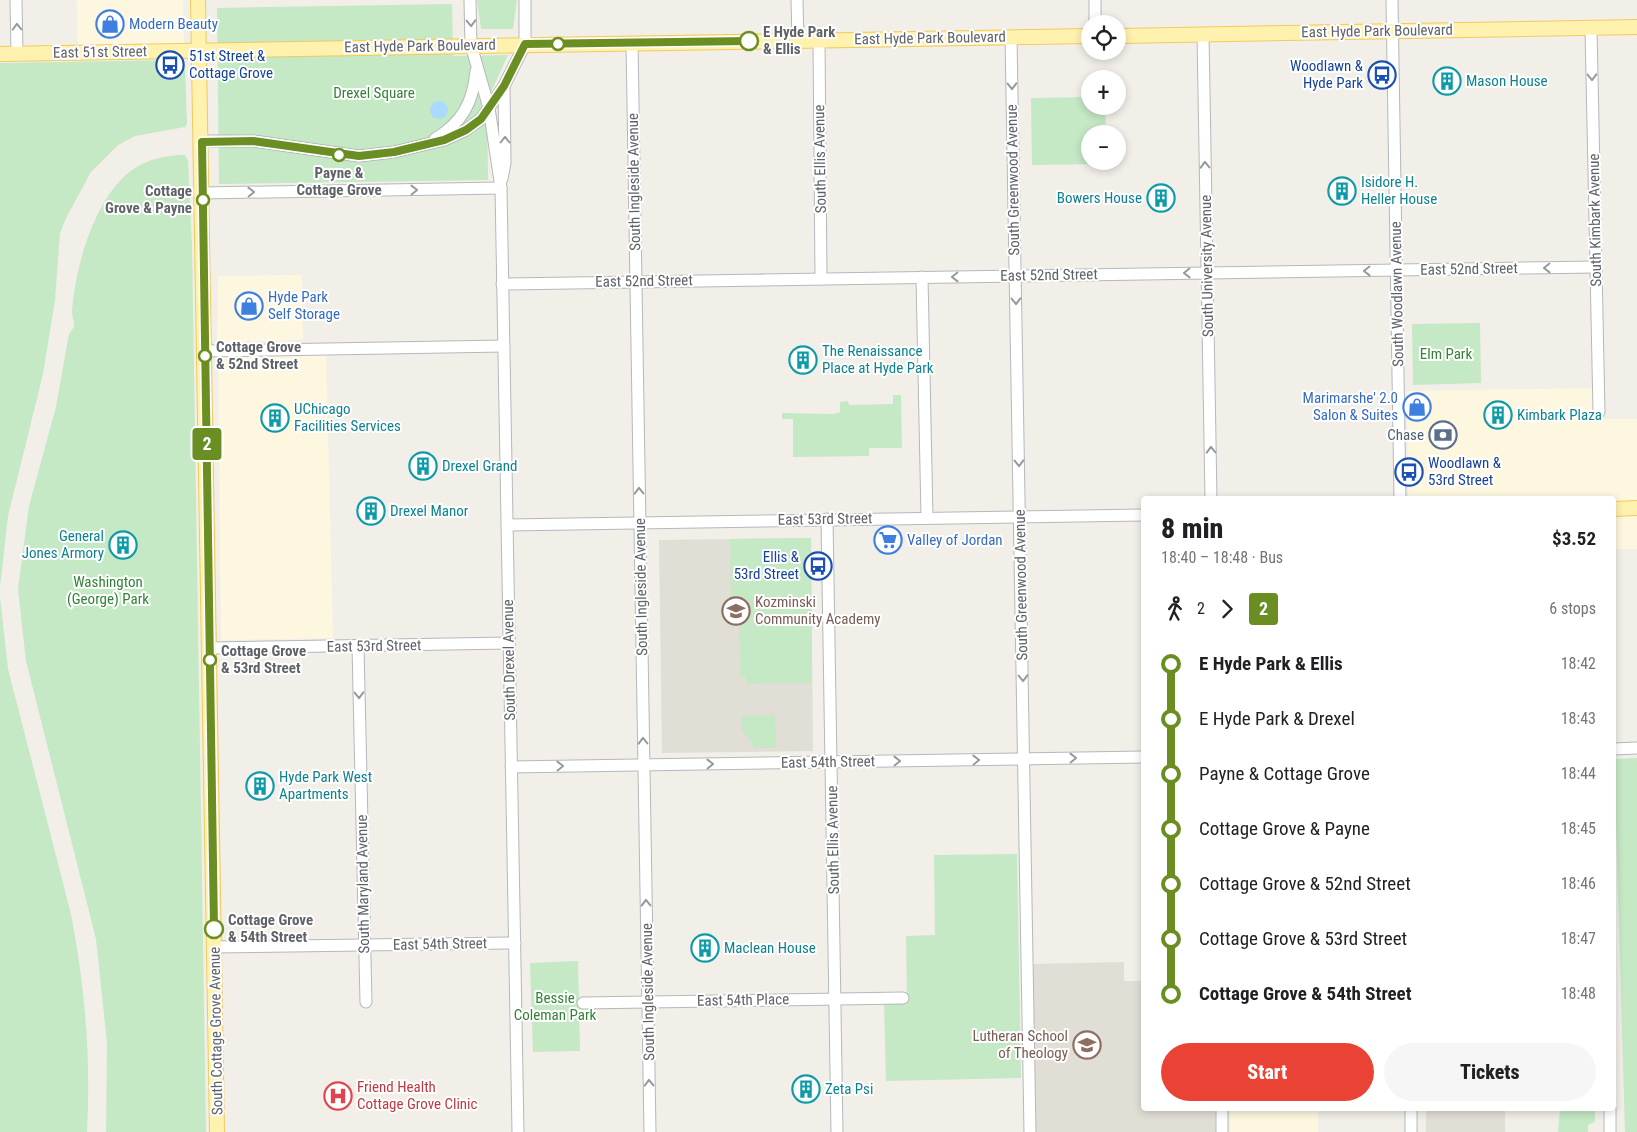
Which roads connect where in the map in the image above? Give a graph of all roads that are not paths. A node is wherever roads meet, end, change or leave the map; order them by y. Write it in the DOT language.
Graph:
graph roads {
  1 [pos="16,0"];
  2 [pos="198,0"];
  3 [pos="470,0"];
  4 [pos="524,0"];
  5 [pos="797,0"];
  6 [pos="1095,0"];
  7 [pos="1392,0"];
  8 [pos="1095,15"];
  9 [pos="1637,27"];
  10 [pos="1591,28"];
  11 [pos="1393,31"];
  12 [pos="1203,34"];
  13 [pos="1081,36"];
  14 [pos="1126,36"];
  15 [pos="1011,37"];
  16 [pos="798,40"];
  17 [pos="819,40"];
  18 [pos="632,43"];
  19 [pos="525,44"];
  20 [pos="471,45"];
  21 [pos="199,50"];
  22 [pos="0,54"];
  23 [pos="18,54"];
  24 [pos="477,68"];
  25 [pos="504,86"];
  26 [pos="489,108"];
  27 [pos="202,142"];
  28 [pos="429,142"];
  29 [pos="501,188"];
  30 [pos="203,193"];
  31 [pos="1596,267"];
  32 [pos="1396,270"];
  33 [pos="1208,273"];
  34 [pos="1015,276"];
  35 [pos="922,277"];
  36 [pos="821,279"];
  37 [pos="636,281"];
  38 [pos="502,284"];
  39 [pos="504,346"];
  40 [pos="205,351"];
  41 [pos="1599,412"];
  42 [pos="1211,496"];
  43 [pos="1400,496"];
  44 [pos="1616,508"];
  45 [pos="1637,508"];
  46 [pos="1141,514"];
  47 [pos="1020,516"];
  48 [pos="927,517"];
  49 [pos="827,518"];
  50 [pos="640,522"];
  51 [pos="507,525"];
  52 [pos="509,643"];
  53 [pos="358,646"];
  54 [pos="210,648"];
  55 [pos="1616,748"];
  56 [pos="1637,748"];
  57 [pos="1141,757"];
  58 [pos="1024,759"];
  59 [pos="831,762"];
  60 [pos="644,765"];
  61 [pos="512,767"];
  62 [pos="515,943"];
  63 [pos="364,946"];
  64 [pos="214,947"];
  65 [pos="903,998"];
  66 [pos="835,999"];
  67 [pos="648,1001"];
  68 [pos="366,1002"];
  69 [pos="583,1003"];
  70 [pos="1222,1111"];
  71 [pos="1411,1111"];
  72 [pos="1610,1111"];
  73 [pos="217,1132"];
  74 [pos="518,1132"];
  75 [pos="650,1132"];
  76 [pos="837,1132"];
  77 [pos="1030,1132"];
  78 [pos="1222,1132"];
  79 [pos="1411,1132"];
  80 [pos="1610,1132"];
  23 -- 1 [label="street, one-way"];
  2 -- 21 [label="main road, South Cottage Grove Avenue"];
  3 -- 20 [label="street, South Drexel Avenue, one-way"];
  4 -- 19 [label="street"];
  5 -- 16 [label="street"];
  6 -- 8 [label="street"];
  7 -- 11 [label="street, South Woodlawn Avenue"];
  9 -- 10 [label="main road, East Hyde Park Boulevard"];
  10 -- 11 [label="main road, East Hyde Park Boulevard"];
  10 -- 31 [label="street, South Kimbark Avenue, one-way"];
  11 -- 12 [label="main road, East Hyde Park Boulevard"];
  11 -- 32 [label="street, South Woodlawn Avenue"];
  12 -- 14 [label="main road, East Hyde Park Boulevard"];
  33 -- 12 [label="street, South University Avenue, one-way"];
  13 -- 15 [label="main road, East Hyde Park Boulevard"];
  15 -- 17 [label="main road, East Hyde Park Boulevard"];
  15 -- 34 [label="street, South Greenwood Avenue, one-way"];
  16 -- 17 [label="main road, East Hyde Park Boulevard"];
  16 -- 18 [label="main road, East Hyde Park Boulevard"];
  17 -- 36 [label="street, South Ellis Avenue"];
  18 -- 19 [label="main road, East Hyde Park Boulevard"];
  18 -- 37 [label="street, South Ingleside Avenue"];
  19 -- 20 [label="main road, East Hyde Park Boulevard"];
  19 -- 25 [label="street, South Drexel Avenue"];
  20 -- 21 [label="main road, East Hyde Park Boulevard"];
  20 -- 24 [label="street, South Drexel Avenue"];
  21 -- 23 [label="main road, East 51st Street"];
  21 -- 27 [label="main road, South Cottage Grove Avenue"];
  22 -- 23 [label="main road, East 51st Street"];
  24 -- 26 [label="street, South Drexel Avenue"];
  24 -- 28 [label="street, South Drexel Avenue"];
  25 -- 26 [label="street"];
  29 -- 25 [label="street, South Drexel Avenue, one-way"];
  26 -- 28 [label="street"];
  26 -- 29 [label="street, South Drexel Avenue"];
  27 -- 28 [label="street"];
  27 -- 30 [label="main road, South Cottage Grove Avenue"];
  30 -- 29 [label="street, one-way"];
  29 -- 38 [label="street, South Drexel Avenue"];
  30 -- 40 [label="main road, South Cottage Grove Avenue"];
  31 -- 32 [label="street, East 52nd Street, one-way"];
  31 -- 41 [label="street, South Kimbark Avenue"];
  32 -- 33 [label="street, East 52nd Street, one-way"];
  32 -- 43 [label="street, South Woodlawn Avenue"];
  33 -- 34 [label="street, East 52nd Street, one-way"];
  42 -- 33 [label="street, South University Avenue, one-way"];
  34 -- 35 [label="street, East 52nd Street, one-way"];
  34 -- 47 [label="street, South Greenwood Avenue, one-way"];
  35 -- 36 [label="street, East 52nd Street"];
  35 -- 48 [label="street"];
  36 -- 37 [label="street, East 52nd Street"];
  37 -- 38 [label="street, East 52nd Street"];
  50 -- 37 [label="street, South Ingleside Avenue, one-way"];
  38 -- 39 [label="street, South Drexel Avenue"];
  39 -- 40 [label="street"];
  39 -- 51 [label="street, South Drexel Avenue"];
  40 -- 54 [label="main road, South Cottage Grove Avenue"];
  44 -- 45 [label="main road"];
  46 -- 47 [label="street, East 53rd Street"];
  47 -- 48 [label="street, East 53rd Street"];
  47 -- 58 [label="street, South Greenwood Avenue, one-way"];
  48 -- 49 [label="street, East 53rd Street"];
  49 -- 50 [label="street, East 53rd Street"];
  49 -- 59 [label="street, South Ellis Avenue"];
  50 -- 51 [label="street, East 53rd Street"];
  60 -- 50 [label="street, South Ingleside Avenue, one-way"];
  51 -- 52 [label="street, South Drexel Avenue"];
  52 -- 53 [label="street, East 53rd Street"];
  52 -- 61 [label="street, South Drexel Avenue"];
  53 -- 54 [label="street, East 53rd Street"];
  53 -- 63 [label="street, South Maryland Avenue, one-way"];
  54 -- 64 [label="main road, South Cottage Grove Avenue"];
  55 -- 56 [label="street"];
  58 -- 57 [label="street, East 54th Street, one-way"];
  59 -- 58 [label="street, East 54th Street, one-way"];
  58 -- 77 [label="street, South Greenwood Avenue"];
  60 -- 59 [label="street, East 54th Street, one-way"];
  59 -- 66 [label="street, South Ellis Avenue"];
  61 -- 60 [label="street, East 54th Street, one-way"];
  67 -- 60 [label="street, South Ingleside Avenue, one-way"];
  61 -- 62 [label="street, South Drexel Avenue"];
  62 -- 63 [label="street, East 54th Street"];
  62 -- 74 [label="street, South Drexel Avenue"];
  63 -- 64 [label="street, East 54th Street"];
  63 -- 68 [label="street, South Maryland Avenue"];
  64 -- 73 [label="main road, South Cottage Grove Avenue"];
  65 -- 66 [label="street, East 54th Place"];
  66 -- 67 [label="street, East 54th Place"];
  66 -- 76 [label="street, South Ellis Avenue"];
  67 -- 69 [label="street, East 54th Place"];
  75 -- 67 [label="street, South Ingleside Avenue, one-way"];
  70 -- 78 [label="street"];
  71 -- 79 [label="street"];
  72 -- 80 [label="street"];
}
